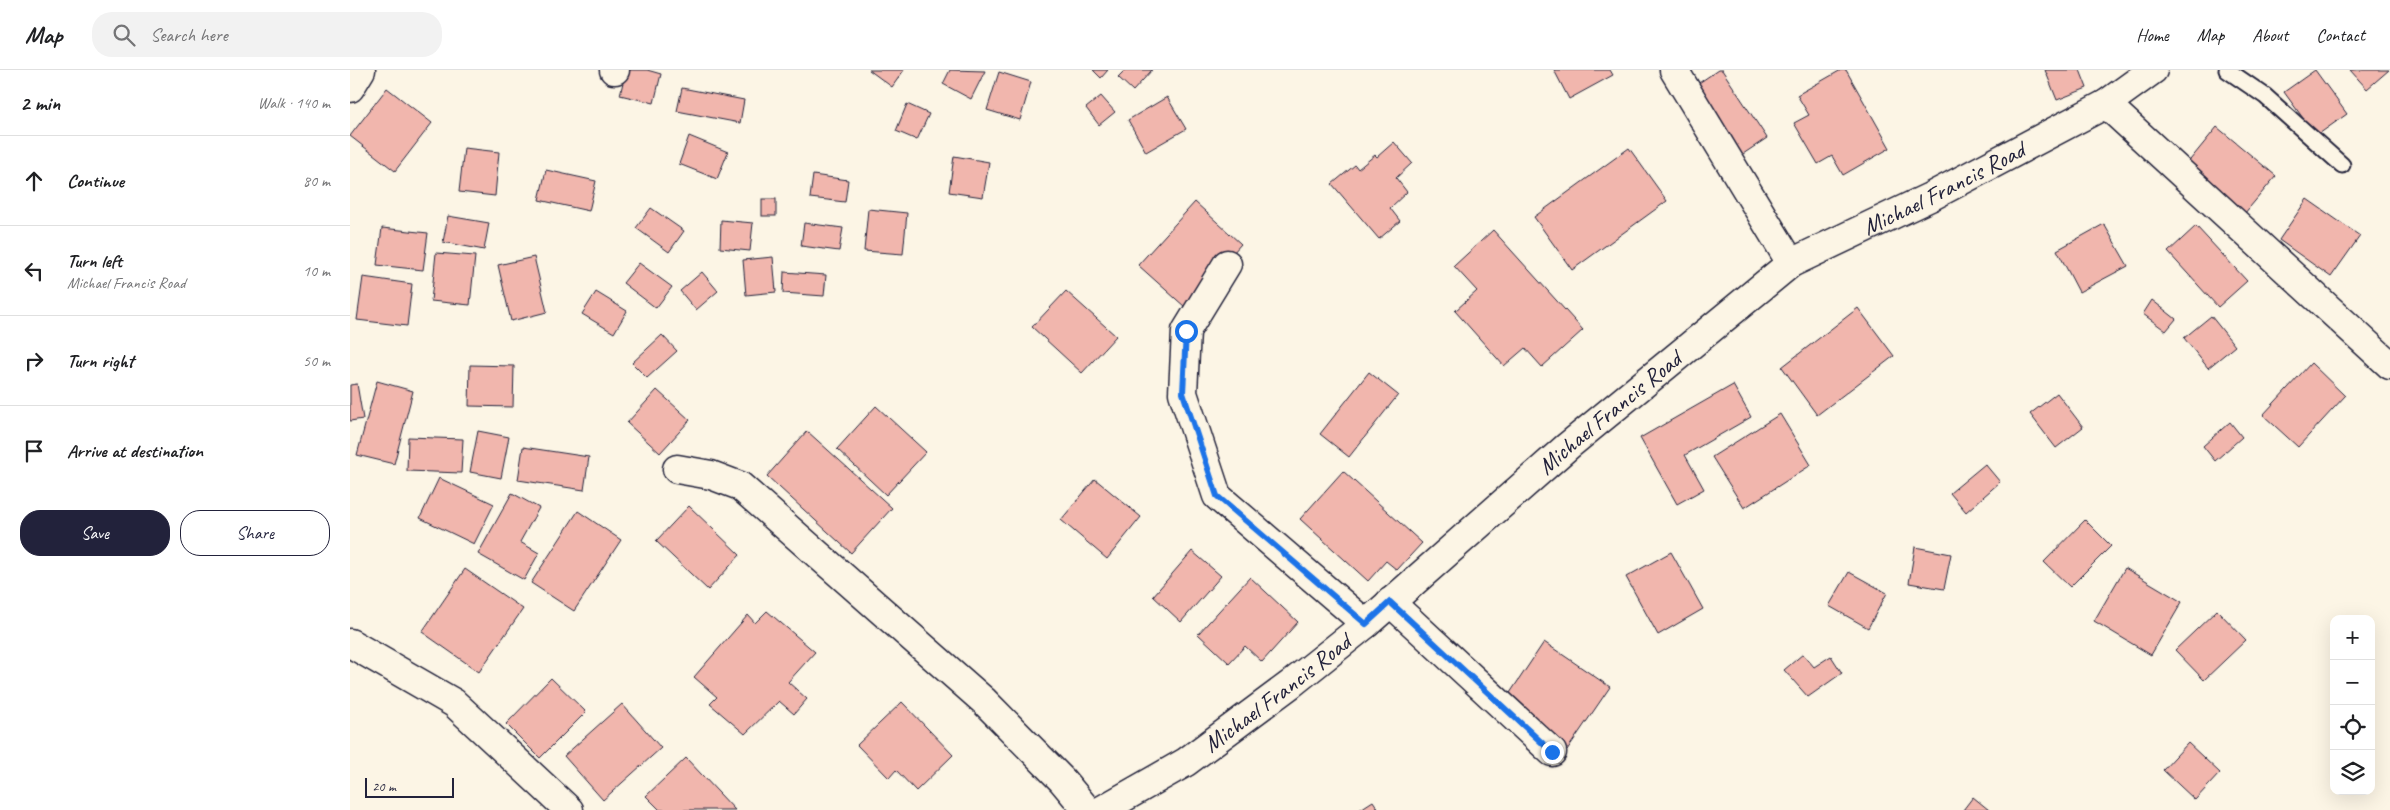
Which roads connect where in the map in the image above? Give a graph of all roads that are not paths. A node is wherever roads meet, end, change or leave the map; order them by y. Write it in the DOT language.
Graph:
graph roads {
  1 [pos="361,70"];
  2 [pos="1674,70"];
  3 [pos="2153,70"];
  4 [pos="2227,70"];
  5 [pos="350,88"];
  6 [pos="2106,104"];
  7 [pos="2342,165"];
  8 [pos="1791,263"];
  9 [pos="1227,264"];
  10 [pos="2390,365"];
  11 [pos="677,469"];
  12 [pos="1390,602"];
  13 [pos="1366,624"];
  14 [pos="350,643"];
  15 [pos="1552,752"];
  16 [pos="569,810"];
  17 [pos="1087,810"];
  18 [pos="1102,810"];
  1 -- 5 [label="street"];
  2 -- 8 [label="street"];
  3 -- 6 [label="street, Michael Francis Road"];
  4 -- 7 [label="lane"];
  6 -- 8 [label="street, Michael Francis Road"];
  6 -- 10 [label="street"];
  8 -- 12 [label="street, Michael Francis Road"];
  9 -- 13 [label="street"];
  11 -- 17 [label="street"];
  12 -- 13 [label="street, Michael Francis Road"];
  12 -- 15 [label="street"];
  13 -- 18 [label="street, Michael Francis Road"];
  14 -- 16 [label="street"];
}
